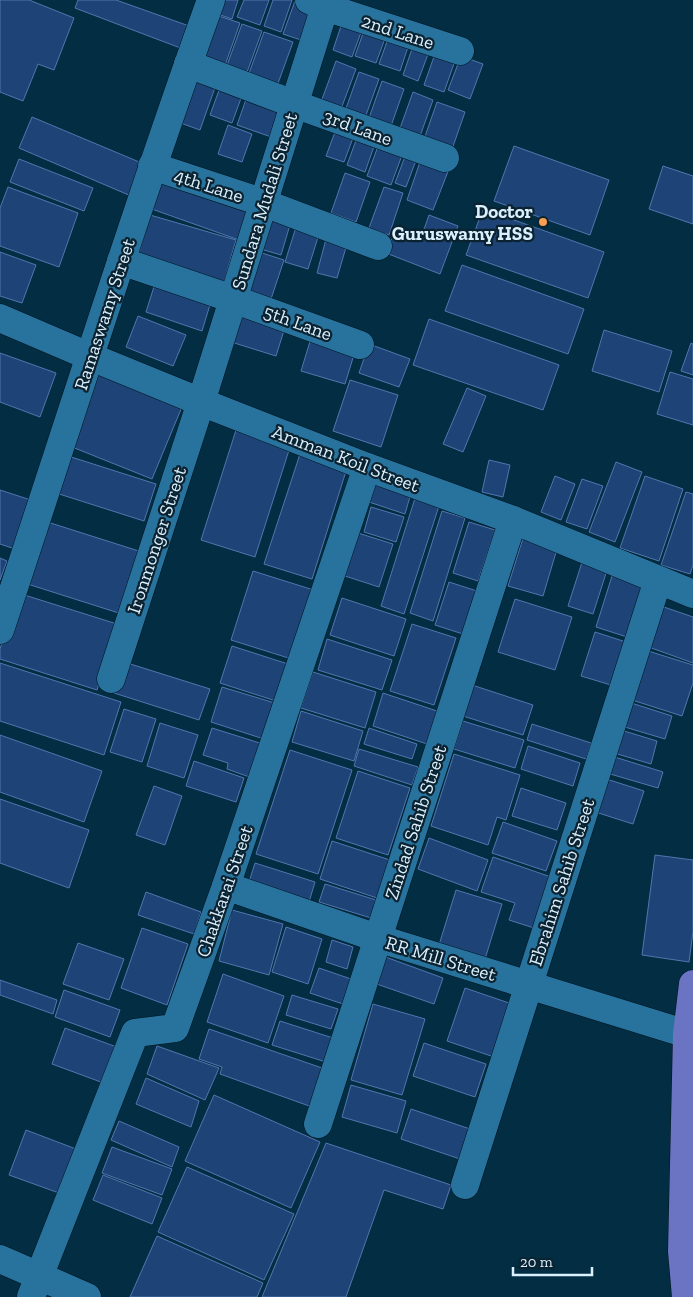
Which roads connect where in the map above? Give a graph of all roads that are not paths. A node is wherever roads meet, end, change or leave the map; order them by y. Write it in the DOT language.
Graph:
graph roads {
  1 [pos="211,0"];
  2 [pos="321,2"];
  3 [pos="460,51"];
  4 [pos="188,64"];
  5 [pos="294,104"];
  6 [pos="445,158"];
  7 [pos="152,166"];
  8 [pos="264,203"];
  9 [pos="378,246"];
  10 [pos="121,261"];
  11 [pos="233,299"];
  12 [pos="0,318"];
  13 [pos="360,345"];
  14 [pos="91,357"];
  15 [pos="201,402"];
  16 [pos="367,468"];
  17 [pos="513,520"];
  18 [pos="658,580"];
  19 [pos="693,594"];
  20 [pos="0,630"];
  21 [pos="111,679"];
  22 [pos="226,886"];
  23 [pos="377,938"];
  24 [pos="693,984"];
  25 [pos="528,985"];
  26 [pos="687,1034"];
  27 [pos="318,1124"];
  28 [pos="465,1185"];
  29 [pos="0,1259"];
  30 [pos="35,1286"];
  31 [pos="87,1297"];
  32 [pos="686,1297"];
  1 -- 4 [label="street, Ramaswamy Street"];
  2 -- 3 [label="street, 2nd Lane"];
  2 -- 5 [label="street, Sundara Mudali Street"];
  4 -- 5 [label="street, 3rd Lane"];
  4 -- 7 [label="street, Ramaswamy Street"];
  5 -- 6 [label="street, 3rd Lane"];
  5 -- 8 [label="street, Sundara Mudali Street"];
  7 -- 8 [label="street, 4th Lane"];
  7 -- 10 [label="street, Ramaswamy Street"];
  8 -- 9 [label="street, 4th Lane"];
  8 -- 11 [label="street, Sundara Mudali Street"];
  10 -- 11 [label="street, 5th Lane"];
  10 -- 14 [label="street, Ramaswamy Street"];
  11 -- 13 [label="street, 5th Lane"];
  11 -- 15 [label="street, Sundara Mudali Street"];
  12 -- 14 [label="street, Amman Koil Street"];
  14 -- 15 [label="street, Amman Koil Street"];
  14 -- 20 [label="street, Ramaswamy Street"];
  15 -- 16 [label="street, Amman Koil Street"];
  15 -- 21 [label="street, Ironmonger Street"];
  16 -- 17 [label="street, Amman Koil Street"];
  16 -- 22 [label="street, Chakkarai Street"];
  17 -- 18 [label="street, Amman Koil Street"];
  17 -- 23 [label="street, Zindad Sahib Street"];
  18 -- 19 [label="street, Amman Koil Street"];
  18 -- 25 [label="street, Ebrahim Sahib Street"];
  22 -- 23 [label="street, RR Mill Street"];
  22 -- 30 [label="street, Chakkarai Street"];
  23 -- 25 [label="street, RR Mill Street"];
  23 -- 27 [label="street, Zindad Sahib Street"];
  24 -- 26 [label="main road"];
  25 -- 26 [label="street, RR Mill Street"];
  25 -- 28 [label="street, Ebrahim Sahib Street"];
  26 -- 32 [label="main road"];
  29 -- 30 [label="street"];
  30 -- 31 [label="street"];
}
